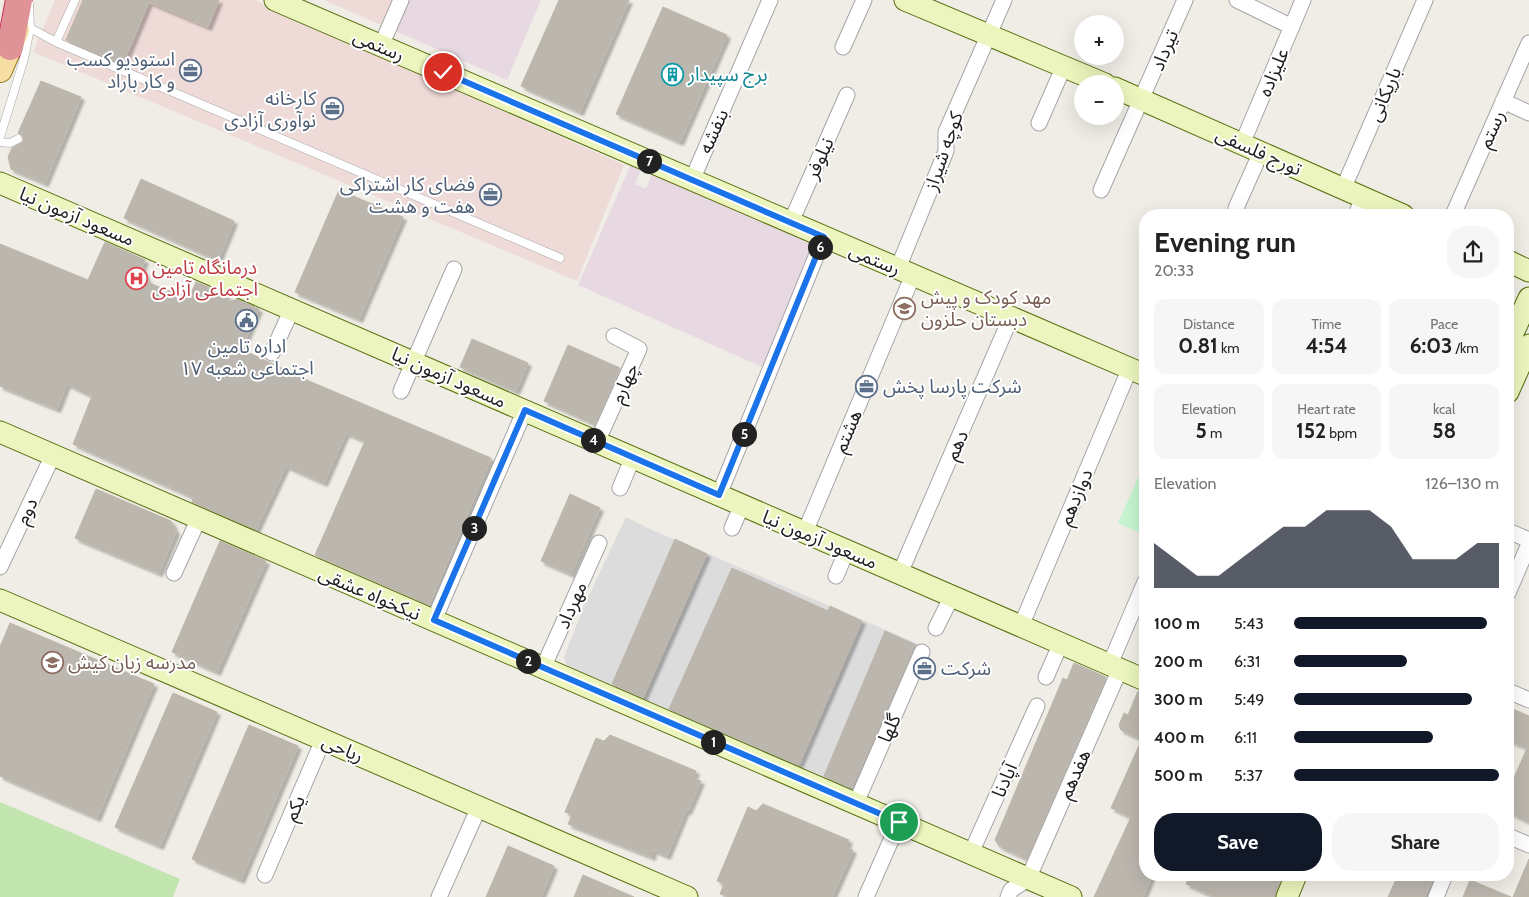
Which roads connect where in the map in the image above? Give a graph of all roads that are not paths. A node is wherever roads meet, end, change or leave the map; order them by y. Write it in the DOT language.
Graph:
graph roads {
  1 [pos="75,0"];
  2 [pos="275,0"];
  3 [pos="401,0"];
  4 [pos="770,0"];
  5 [pos="864,0"];
  6 [pos="906,0"];
  7 [pos="1004,0"];
  8 [pos="1185,0"];
  9 [pos="1237,0"];
  10 [pos="1304,0"];
  11 [pos="1425,0"];
  12 [pos="26,1"];
  13 [pos="30,28"];
  14 [pos="1292,28"];
  15 [pos="990,34"];
  16 [pos="56,42"];
  17 [pos="1529,43"];
  18 [pos="381,46"];
  19 [pos="844,47"];
  20 [pos="5,58"];
  21 [pos="1064,66"];
  22 [pos="1084,75"];
  23 [pos="1124,92"];
  24 [pos="847,95"];
  25 [pos="1142,100"];
  26 [pos="1503,101"];
  27 [pos="1529,113"];
  28 [pos="1039,123"];
  29 [pos="0,137"];
  30 [pos="18,139"];
  31 [pos="0,142"];
  32 [pos="1251,148"];
  33 [pos="692,180"];
  34 [pos="0,183"];
  35 [pos="1343,189"];
  36 [pos="1102,190"];
  37 [pos="1360,206"];
  38 [pos="1236,208"];
  39 [pos="1374,209"];
  40 [pos="1456,209"];
  41 [pos="791,222"];
  42 [pos="824,237"];
  43 [pos="560,258"];
  44 [pos="1514,264"];
  45 [pos="454,269"];
  46 [pos="1529,271"];
  47 [pos="905,272"];
  48 [pos="1529,298"];
  49 [pos="292,309"];
  50 [pos="1012,317"];
  51 [pos="1514,331"];
  52 [pos="614,336"];
  53 [pos="1529,345"];
  54 [pos="272,353"];
  55 [pos="414,362"];
  56 [pos="1137,372"];
  57 [pos="1514,379"];
  58 [pos="401,391"];
  59 [pos="525,410"];
  60 [pos="0,432"];
  61 [pos="597,442"];
  62 [pos="52,455"];
  63 [pos="633,457"];
  64 [pos="620,488"];
  65 [pos="719,495"];
  66 [pos="742,505"];
  67 [pos="199,518"];
  68 [pos="732,528"];
  69 [pos="805,532"];
  70 [pos="1514,534"];
  71 [pos="1529,540"];
  72 [pos="599,543"];
  73 [pos="1529,544"];
  74 [pos="847,550"];
  75 [pos="0,567"];
  76 [pos="174,573"];
  77 [pos="900,573"];
  78 [pos="836,576"];
  79 [pos="1514,579"];
  80 [pos="952,596"];
  81 [pos="1139,599"];
  82 [pos="0,600"];
  83 [pos="434,620"];
  84 [pos="1021,626"];
  85 [pos="936,628"];
  86 [pos="1061,643"];
  87 [pos="922,652"];
  88 [pos="1115,666"];
  89 [pos="543,668"];
  90 [pos="1046,677"];
  91 [pos="1139,677"];
  92 [pos="1514,694"];
  93 [pos="1529,700"];
  94 [pos="1037,706"];
  95 [pos="323,740"];
  96 [pos="856,804"];
  97 [pos="479,807"];
  98 [pos="899,822"];
  99 [pos="1514,839"];
  100 [pos="1529,845"];
  101 [pos="970,853"];
  102 [pos="266,875"];
  103 [pos="1028,878"];
  104 [pos="1294,881"];
  105 [pos="1443,881"];
  106 [pos="655,891"];
  107 [pos="439,897"];
  108 [pos="687,897"];
  109 [pos="866,897"];
  110 [pos="1008,897"];
  111 [pos="1071,897"];
  112 [pos="1287,897"];
  113 [pos="1436,897"];
  1 -- 16 [label="lane"];
  2 -- 18 [label="street, رستمی"];
  3 -- 18 [label="street"];
  4 -- 33 [label="street, بنفشه"];
  5 -- 19 [label="street"];
  6 -- 15 [label="street"];
  7 -- 15 [label="street, کوچه شیراز"];
  8 -- 25 [label="street, تیرداد"];
  9 -- 14 [label="street"];
  10 -- 14 [label="street, علیزاده"];
  11 -- 35 [label="street, باریکانی"];
  12 -- 13 [label="lane"];
  12 -- 20 [label="highway"];
  13 -- 16 [label="lane"];
  13 -- 29 [label="lane"];
  14 -- 32 [label="street, علیزاده"];
  15 -- 21 [label="street"];
  15 -- 47 [label="street, کوچه شیراز"];
  16 -- 43 [label="lane"];
  17 -- 26 [label="street, رستم"];
  18 -- 33 [label="street, رستمی"];
  21 -- 22 [label="street"];
  21 -- 28 [label="street"];
  23 -- 25 [label="street, تورج فلسفی"];
  24 -- 41 [label="street, نیلوفر"];
  25 -- 32 [label="street, تورج فلسفی"];
  25 -- 36 [label="street, تیرداد"];
  26 -- 27 [label="street"];
  26 -- 40 [label="street, رستم"];
  30 -- 31 [label="lane"];
  32 -- 35 [label="street, تورج فلسفی"];
  32 -- 38 [label="street, علیزاده"];
  33 -- 41 [label="street, رستمی"];
  34 -- 49 [label="street, مسعود آزمون نیا"];
  35 -- 37 [label="street, تورج فلسفی"];
  37 -- 39 [label="street, تورج فلسفی"];
  41 -- 42 [label="street, رستمی"];
  42 -- 47 [label="street, رستمی"];
  42 -- 65 [label="street"];
  44 -- 46 [label="street"];
  45 -- 55 [label="street"];
  47 -- 50 [label="street, رستمی"];
  47 -- 69 [label="street, هشتم"];
  48 -- 51 [label="street"];
  49 -- 54 [label="street"];
  49 -- 55 [label="street, مسعود آزمون نیا"];
  50 -- 56 [label="street, رستمی"];
  50 -- 77 [label="street, دهم"];
  52 -- 61 [label="street, چهارم"];
  53 -- 57 [label="street"];
  55 -- 58 [label="street"];
  55 -- 59 [label="street, مسعود آزمون نیا"];
  56 -- 84 [label="street, دوازدهم"];
  59 -- 61 [label="street, مسعود آزمون نیا"];
  59 -- 83 [label="street"];
  60 -- 62 [label="street, نیکخواه عشقی"];
  61 -- 63 [label="street, مسعود آزمون نیا"];
  62 -- 67 [label="street, نیکخواه عشقی"];
  62 -- 75 [label="street, دوم"];
  63 -- 64 [label="street"];
  63 -- 65 [label="street, مسعود آزمون نیا"];
  65 -- 66 [label="street, مسعود آزمون نیا"];
  66 -- 68 [label="street"];
  66 -- 69 [label="street, مسعود آزمون نیا"];
  67 -- 76 [label="street"];
  67 -- 83 [label="street, نیکخواه عشقی"];
  69 -- 74 [label="street, مسعود آزمون نیا"];
  70 -- 71 [label="street"];
  72 -- 89 [label="street, مهرداد"];
  73 -- 79 [label="street"];
  74 -- 77 [label="street, مسعود آزمون نیا"];
  74 -- 78 [label="street"];
  77 -- 80 [label="street, مسعود آزمون نیا"];
  80 -- 84 [label="street, مسعود آزمون نیا"];
  80 -- 85 [label="street"];
  81 -- 88 [label="street, هفدهم"];
  82 -- 95 [label="street, ریاحی"];
  83 -- 89 [label="street, نیکخواه عشقی"];
  84 -- 86 [label="street, مسعود آزمون نیا"];
  86 -- 88 [label="street, مسعود آزمون نیا"];
  86 -- 90 [label="street"];
  87 -- 96 [label="street, گلها"];
  88 -- 91 [label="street, مسعود آزمون نیا"];
  88 -- 103 [label="street, هفدهم"];
  89 -- 96 [label="street, نیکخواه عشقی"];
  92 -- 93 [label="street"];
  94 -- 101 [label="street, آپادنا"];
  95 -- 97 [label="street, ریاحی"];
  95 -- 102 [label="street, یکم"];
  96 -- 98 [label="street, نیکخواه عشقی"];
  97 -- 106 [label="street, ریاحی"];
  97 -- 107 [label="street"];
  98 -- 101 [label="street, نیکخواه عشقی"];
  98 -- 109 [label="street"];
  99 -- 100 [label="street"];
  101 -- 103 [label="street, نیکخواه عشقی"];
  103 -- 110 [label="street"];
  103 -- 111 [label="street, نیکخواه عشقی"];
  104 -- 112 [label="street"];
  105 -- 113 [label="street"];
  106 -- 108 [label="street, ریاحی"];
}
